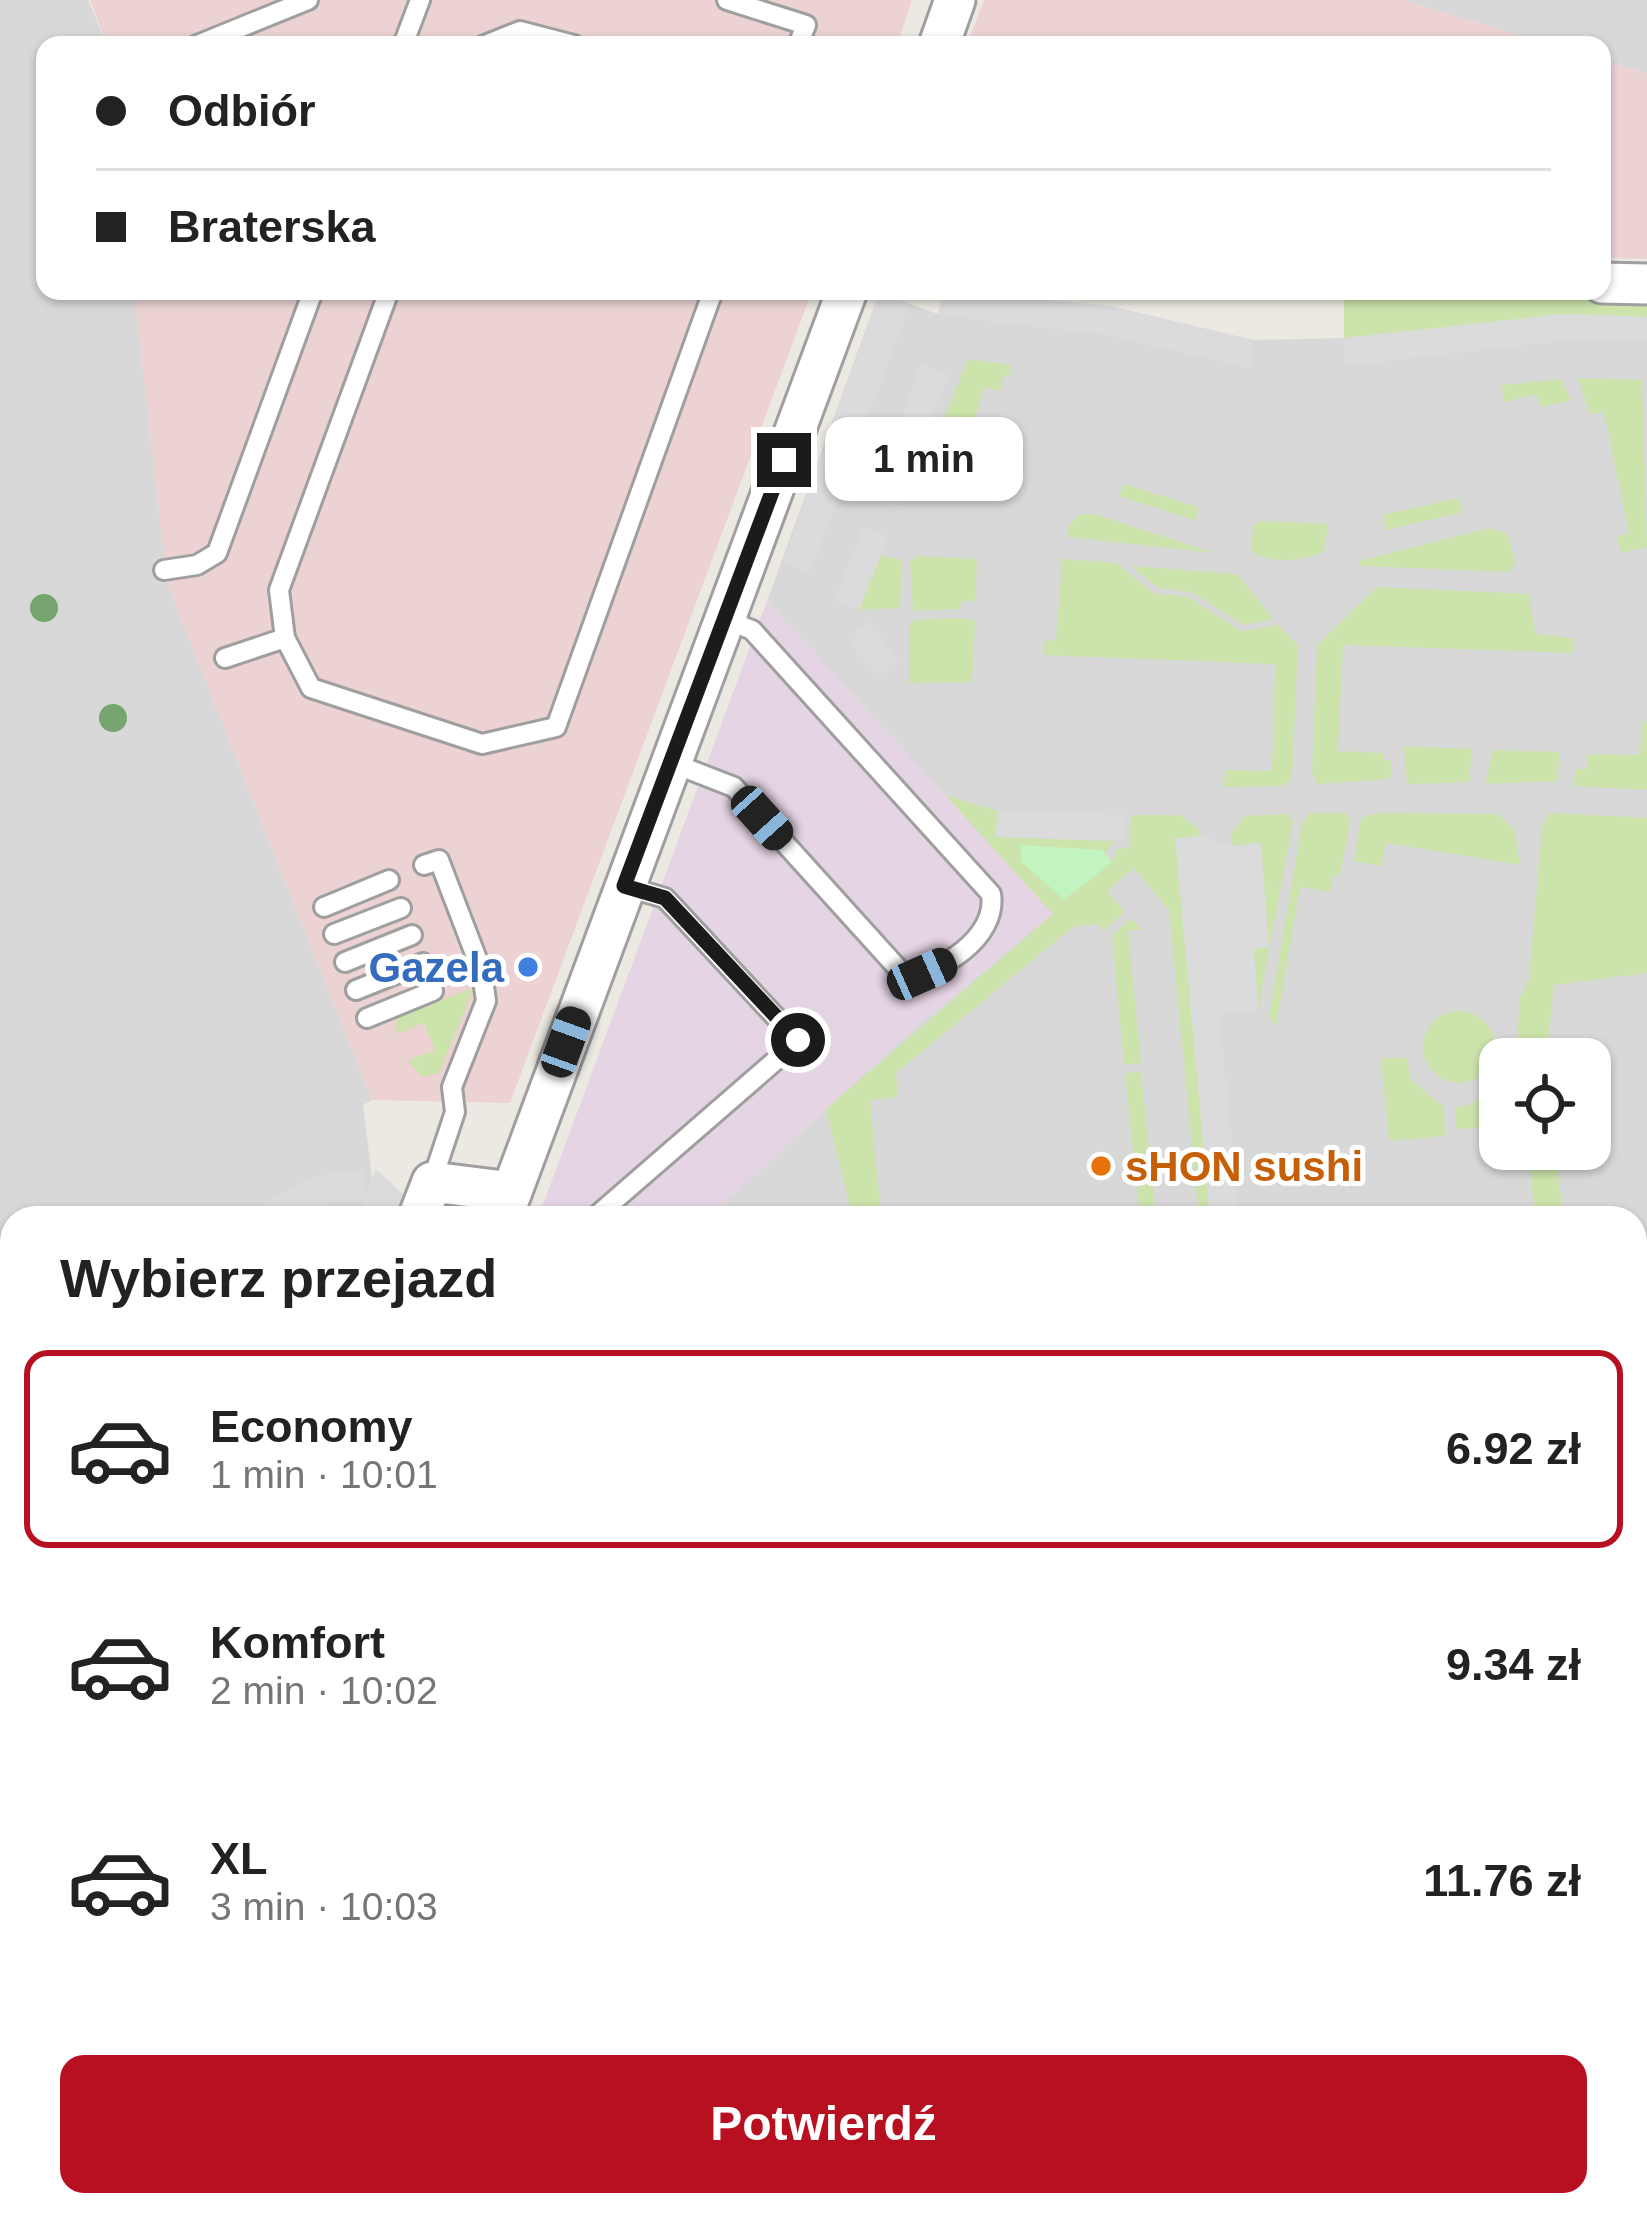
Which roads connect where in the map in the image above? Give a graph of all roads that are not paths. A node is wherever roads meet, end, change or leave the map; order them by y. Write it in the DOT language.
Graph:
graph roads {
  1 [pos="308,0"];
  2 [pos="420,0"];
  3 [pos="727,0"];
  4 [pos="956,0"];
  5 [pos="219,36"];
  6 [pos="406,36"];
  7 [pos="508,36"];
  8 [pos="539,36"];
  9 [pos="802,36"];
  10 [pos="942,36"];
  11 [pos="1611,283"];
  12 [pos="1647,284"];
  13 [pos="310,300"];
  14 [pos="386,300"];
  15 [pos="710,300"];
  16 [pos="845,300"];
  17 [pos="164,570"];
  18 [pos="724,619"];
  19 [pos="285,638"];
  20 [pos="225,658"];
  21 [pos="670,762"];
  22 [pos="424,866"];
  23 [pos="389,880"];
  24 [pos="624,886"];
  25 [pos="324,907"];
  26 [pos="400,908"];
  27 [pos="334,934"];
  28 [pos="412,935"];
  29 [pos="345,962"];
  30 [pos="423,963"];
  31 [pos="356,990"];
  32 [pos="434,992"];
  33 [pos="367,1018"];
  34 [pos="425,1200"];
  35 [pos="507,1205"];
  36 [pos="608,1206"];
  1 -- 5 [label="lane"];
  2 -- 6 [label="lane"];
  3 -- 9 [label="lane"];
  4 -- 10 [label="street"];
  7 -- 8 [label="lane"];
  11 -- 12 [label="street"];
  13 -- 17 [label="lane"];
  14 -- 19 [label="lane"];
  15 -- 19 [label="lane"];
  16 -- 18 [label="street"];
  18 -- 21 [label="street"];
  18 -- 21 [label="lane"];
  19 -- 20 [label="lane"];
  21 -- 24 [label="street"];
  22 -- 34 [label="lane"];
  23 -- 25 [label="lane"];
  24 -- 35 [label="street"];
  24 -- 36 [label="lane"];
  26 -- 27 [label="lane"];
  28 -- 29 [label="lane"];
  30 -- 31 [label="lane"];
  32 -- 33 [label="lane"];
  34 -- 35 [label="street"];
}
